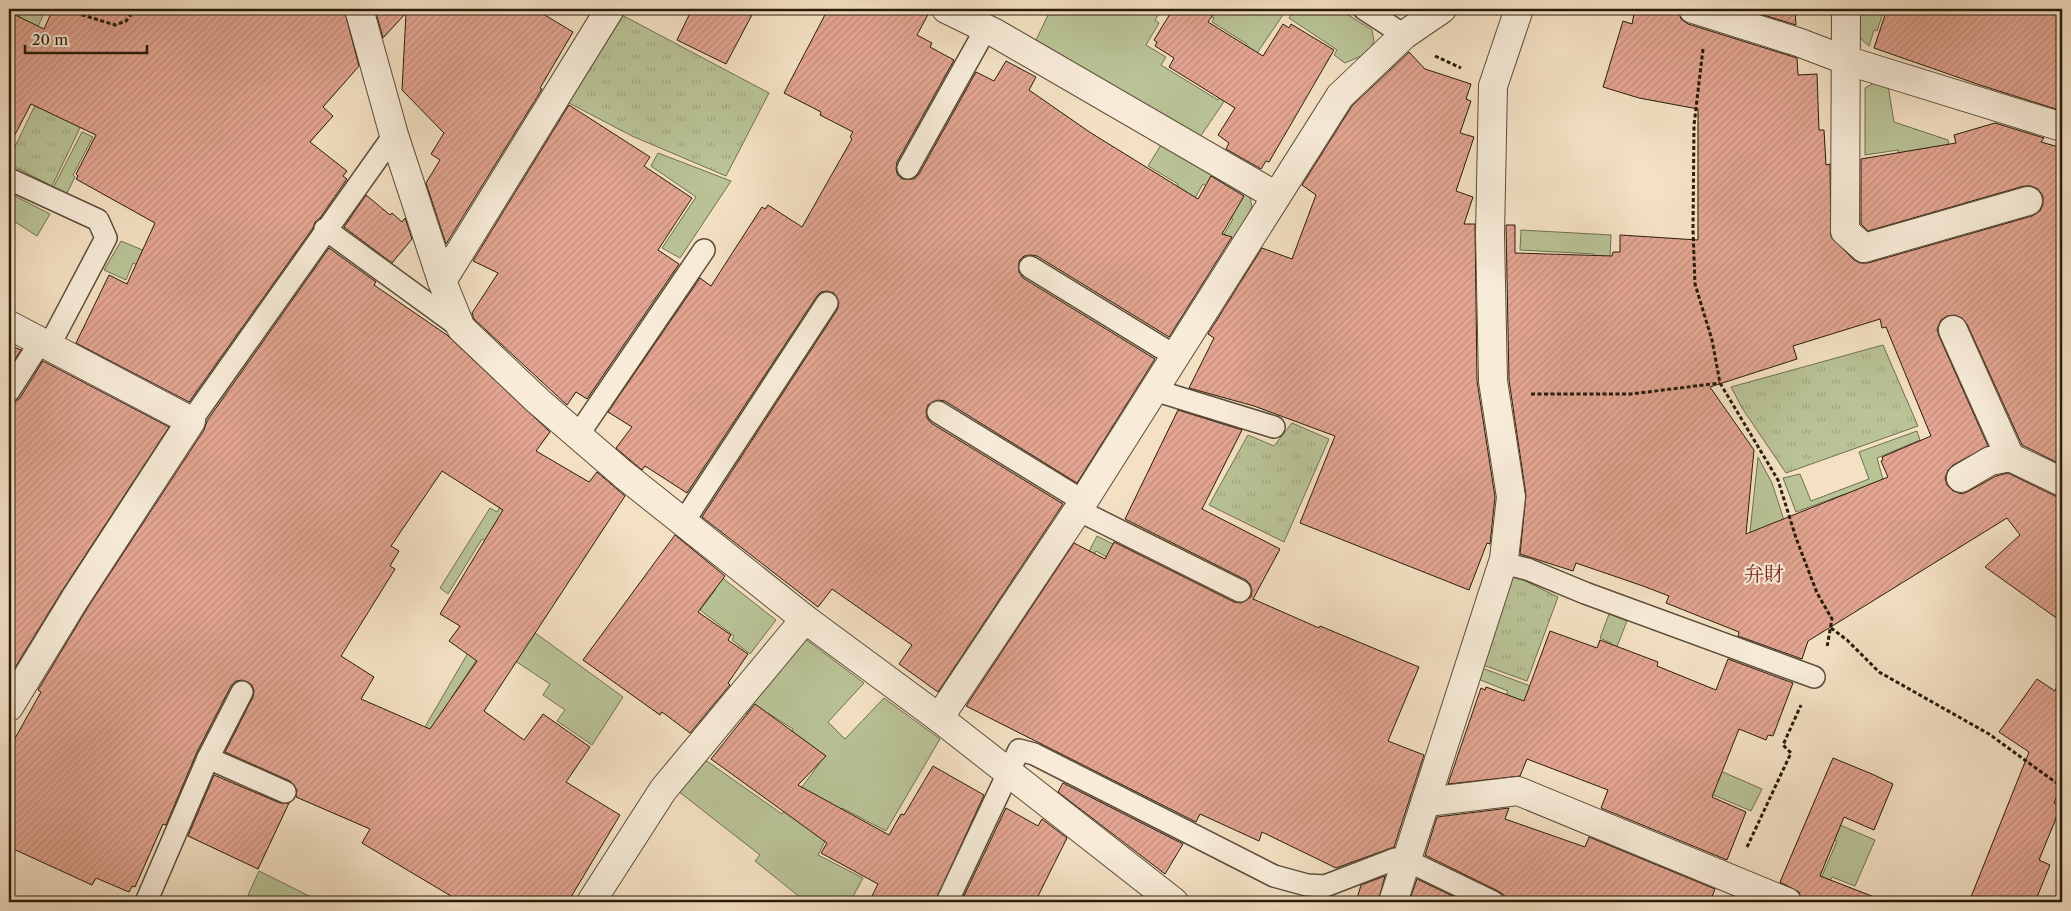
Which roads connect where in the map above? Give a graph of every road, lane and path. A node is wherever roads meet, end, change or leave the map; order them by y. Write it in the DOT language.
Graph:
graph roads {
  1 [pos="63,9"];
  2 [pos="135,9"];
  3 [pos="360,9"];
  4 [pos="610,9"];
  5 [pos="946,9"];
  6 [pos="1364,9"];
  7 [pos="1442,9"];
  8 [pos="1519,9"];
  9 [pos="1846,9"];
  10 [pos="1702,12"];
  11 [pos="984,27"];
  12 [pos="1404,35"];
  13 [pos="1845,60"];
  14 [pos="1493,86"];
  15 [pos="2062,127"];
  16 [pos="394,135"];
  17 [pos="908,168"];
  18 [pos="9,179"];
  19 [pos="1276,196"];
  20 [pos="2028,200"];
  21 [pos="325,229"];
  22 [pos="704,250"];
  23 [pos="1030,267"];
  24 [pos="442,281"];
  25 [pos="827,303"];
  26 [pos="9,325"];
  27 [pos="461,328"];
  28 [pos="1953,330"];
  29 [pos="45,343"];
  30 [pos="1175,356"];
  31 [pos="1720,383"];
  32 [pos="1154,390"];
  33 [pos="9,391"];
  34 [pos="1495,391"];
  35 [pos="938,412"];
  36 [pos="191,421"];
  37 [pos="1274,428"];
  38 [pos="578,435"];
  39 [pos="2010,457"];
  40 [pos="1961,478"];
  41 [pos="2062,482"];
  42 [pos="1081,506"];
  43 [pos="684,521"];
  44 [pos="1503,563"];
  45 [pos="1240,591"];
  46 [pos="805,619"];
  47 [pos="1830,627"];
  48 [pos="1814,677"];
  49 [pos="242,692"];
  50 [pos="11,697"];
  51 [pos="939,718"];
  52 [pos="208,758"];
  53 [pos="1007,774"];
  54 [pos="2062,787"];
  55 [pos="284,792"];
  56 [pos="1427,802"];
  57 [pos="1406,860"];
  58 [pos="1732,880"];
  59 [pos="146,902"];
  60 [pos="591,902"];
  61 [pos="948,902"];
  62 [pos="1174,902"];
  63 [pos="1393,902"];
  64 [pos="1493,902"];
  65 [pos="1787,902"];
  1 -- 2 [label="path"];
  3 -- 16 [label="street"];
  4 -- 24 [label="street"];
  5 -- 11 [label="street"];
  6 -- 12 [label="lane"];
  7 -- 12 [label="street"];
  8 -- 14 [label="street"];
  9 -- 13 [label="street"];
  10 -- 13 [label="street"];
  10 -- 31 [label="path"];
  11 -- 17 [label="lane"];
  11 -- 19 [label="street"];
  12 -- 14 [label="path"];
  12 -- 19 [label="street"];
  13 -- 15 [label="street"];
  13 -- 20 [label="street"];
  14 -- 34 [label="street"];
  16 -- 21 [label="lane"];
  16 -- 24 [label="street"];
  18 -- 29 [label="lane"];
  19 -- 30 [label="street"];
  21 -- 27 [label="lane"];
  21 -- 36 [label="lane"];
  22 -- 38 [label="lane"];
  23 -- 30 [label="lane"];
  24 -- 27 [label="street"];
  25 -- 43 [label="lane"];
  26 -- 29 [label="street"];
  27 -- 38 [label="street"];
  28 -- 39 [label="street"];
  29 -- 33 [label="lane"];
  29 -- 36 [label="street"];
  30 -- 32 [label="street"];
  31 -- 34 [label="path"];
  31 -- 47 [label="path"];
  32 -- 37 [label="lane"];
  32 -- 42 [label="street"];
  34 -- 44 [label="street"];
  35 -- 42 [label="lane"];
  36 -- 50 [label="street"];
  38 -- 43 [label="street"];
  39 -- 40 [label="street"];
  39 -- 41 [label="street"];
  42 -- 45 [label="lane"];
  42 -- 51 [label="street"];
  43 -- 46 [label="street"];
  44 -- 48 [label="lane"];
  44 -- 56 [label="street"];
  46 -- 51 [label="street"];
  46 -- 60 [label="street"];
  47 -- 48 [label="path"];
  47 -- 54 [label="path"];
  48 -- 58 [label="path"];
  49 -- 52 [label="lane"];
  51 -- 53 [label="street"];
  52 -- 55 [label="lane"];
  52 -- 59 [label="lane"];
  53 -- 57 [label="lane"];
  53 -- 61 [label="lane"];
  53 -- 62 [label="street"];
  56 -- 57 [label="street"];
  56 -- 58 [label="street"];
  57 -- 63 [label="street"];
  57 -- 64 [label="lane"];
  58 -- 65 [label="street"];
}
